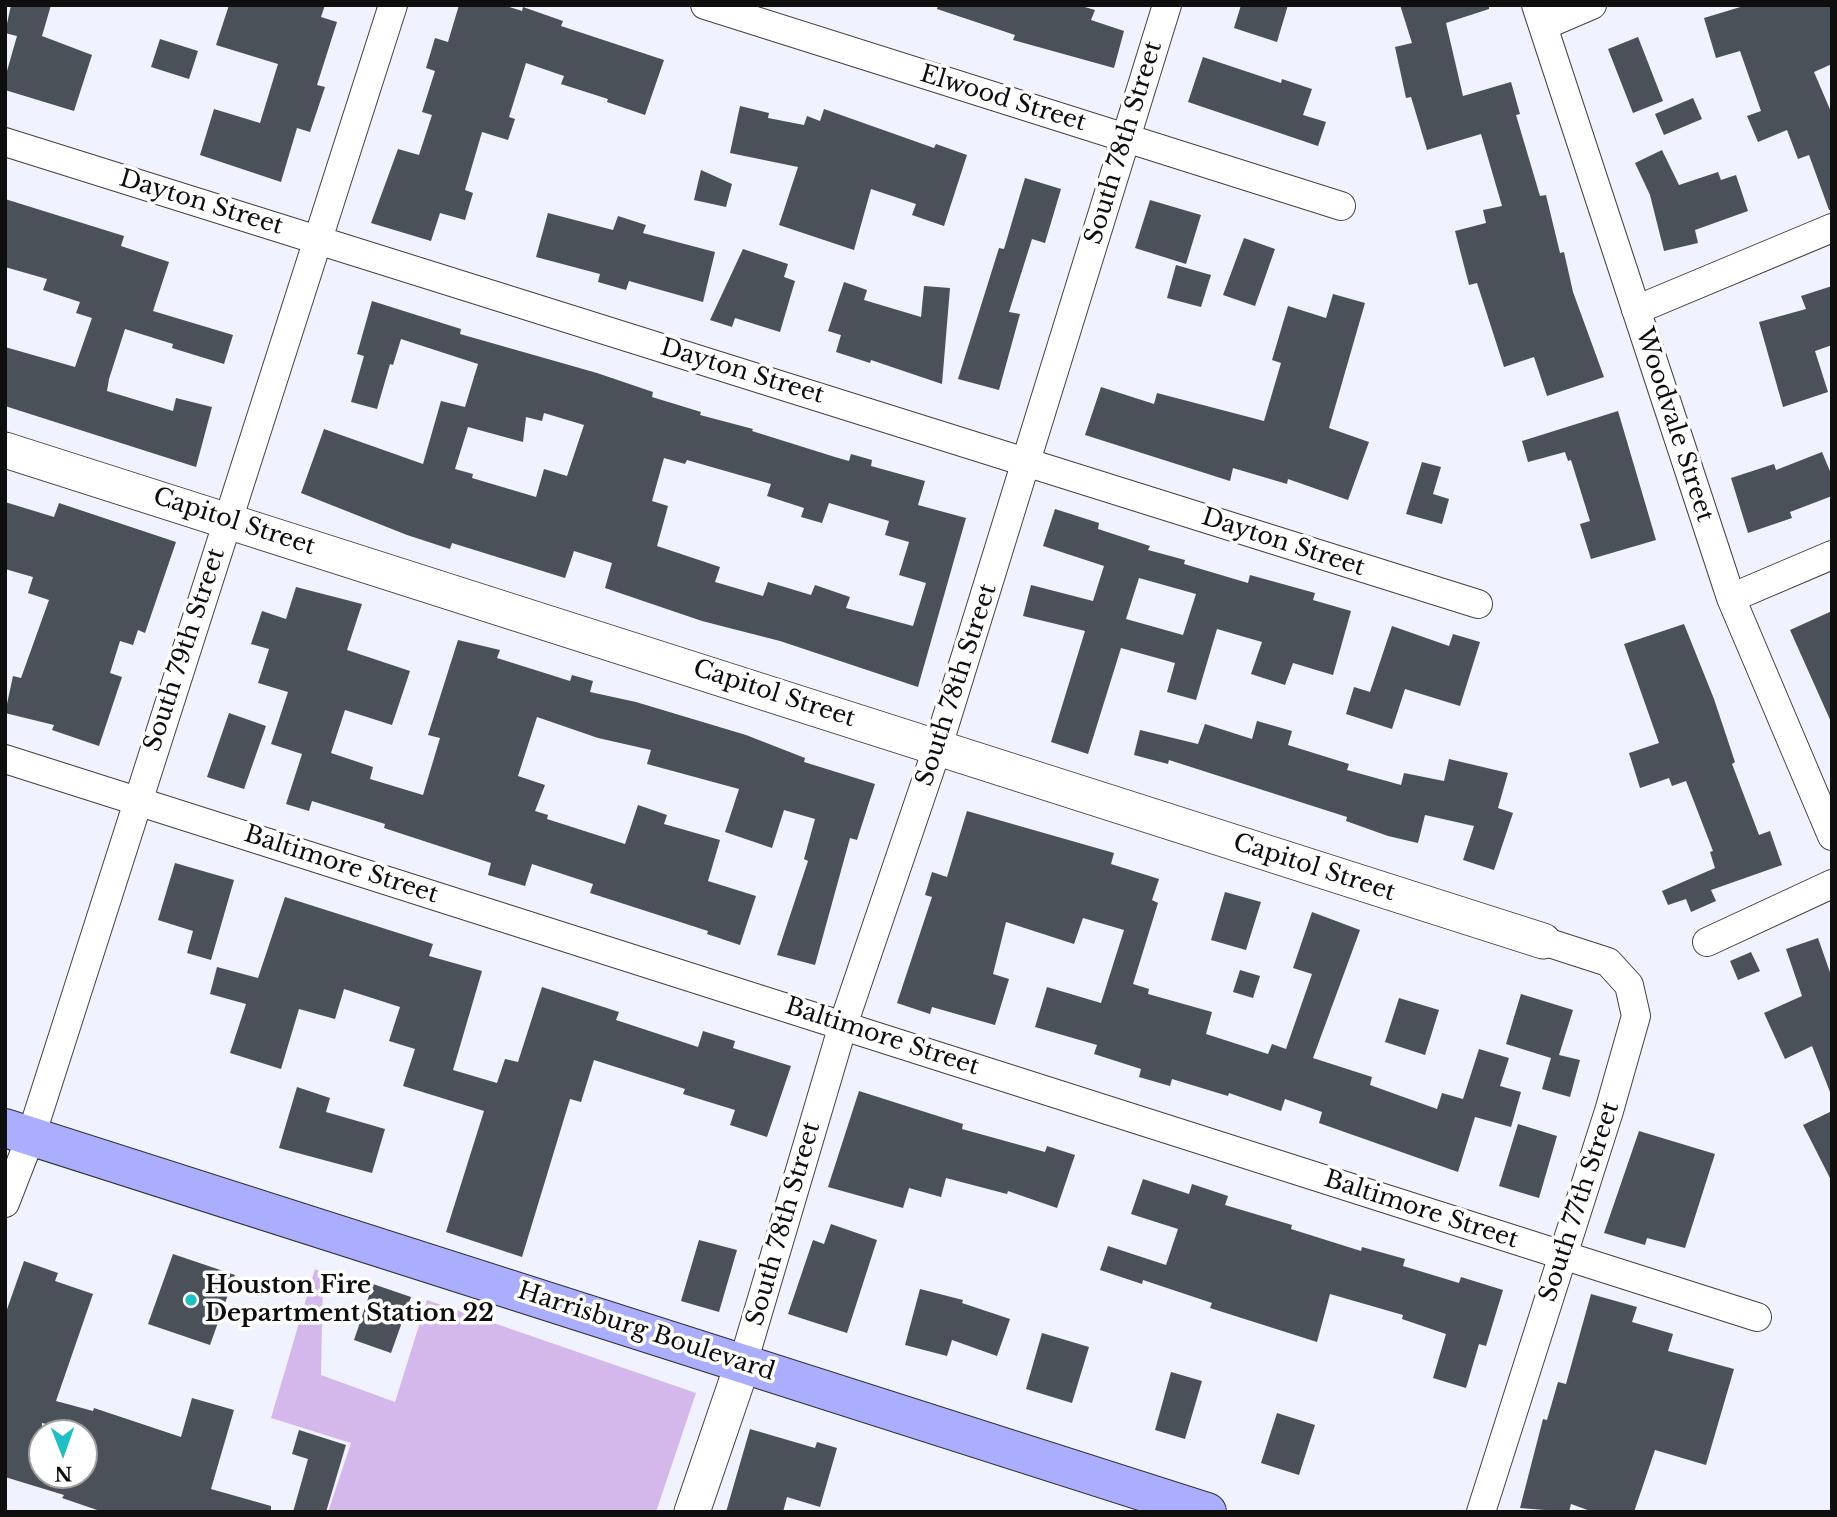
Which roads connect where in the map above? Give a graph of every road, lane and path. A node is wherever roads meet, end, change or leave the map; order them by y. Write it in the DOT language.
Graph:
graph roads {
  1 [pos="393,5"];
  2 [pos="705,5"];
  3 [pos="1167,5"];
  4 [pos="1592,5"];
  5 [pos="1539,16"];
  6 [pos="1125,137"];
  7 [pos="5,142"];
  8 [pos="1341,206"];
  9 [pos="1832,228"];
  10 [pos="317,239"];
  11 [pos="1636,310"];
  12 [pos="5,450"];
  13 [pos="1028,462"];
  14 [pos="226,520"];
  15 [pos="1832,555"];
  16 [pos="1731,598"];
  17 [pos="1478,604"];
  18 [pos="938,746"];
  19 [pos="5,759"];
  20 [pos="136,799"];
  21 [pos="1832,836"];
  22 [pos="1832,884"];
  23 [pos="1543,941"];
  24 [pos="1707,942"];
  25 [pos="843,1025"];
  26 [pos="18,1132"];
  27 [pos="5,1203"];
  28 [pos="1563,1256"];
  29 [pos="1758,1317"];
  30 [pos="743,1363"];
  31 [pos="692,1512"];
  32 [pos="1207,1512"];
  33 [pos="1481,1512"];
  1 -- 10 [label="street, South 79th Street"];
  2 -- 6 [label="street, Elwood Street"];
  3 -- 6 [label="street, South 78th Street"];
  4 -- 5 [label="street"];
  5 -- 11 [label="street, Woodvale Street"];
  6 -- 8 [label="street, Elwood Street"];
  6 -- 13 [label="street, South 78th Street"];
  7 -- 10 [label="street, Dayton Street"];
  9 -- 11 [label="street"];
  10 -- 13 [label="street, Dayton Street"];
  10 -- 14 [label="street, South 79th Street"];
  11 -- 16 [label="street, Woodvale Street"];
  12 -- 14 [label="street, Capitol Street"];
  13 -- 17 [label="street, Dayton Street"];
  13 -- 18 [label="street, South 78th Street"];
  14 -- 18 [label="street, Capitol Street"];
  14 -- 20 [label="street, South 79th Street"];
  15 -- 16 [label="street"];
  16 -- 21 [label="street, Woodvale Street"];
  18 -- 23 [label="street, Capitol Street"];
  18 -- 25 [label="street, South 78th Street"];
  19 -- 20 [label="street, Baltimore Street"];
  20 -- 25 [label="street, Baltimore Street"];
  20 -- 26 [label="street, South 79th Street"];
  22 -- 24 [label="street"];
  23 -- 28 [label="street, South 77th Street"];
  25 -- 28 [label="street, Baltimore Street"];
  25 -- 30 [label="street, South 78th Street"];
  26 -- 27 [label="street, South 79th Street"];
  26 -- 30 [label="main road, Harrisburg Boulevard"];
  28 -- 29 [label="street, Baltimore Street"];
  28 -- 33 [label="street, South 77th Street"];
  30 -- 31 [label="street"];
  30 -- 32 [label="main road, Harrisburg Boulevard"];
}
